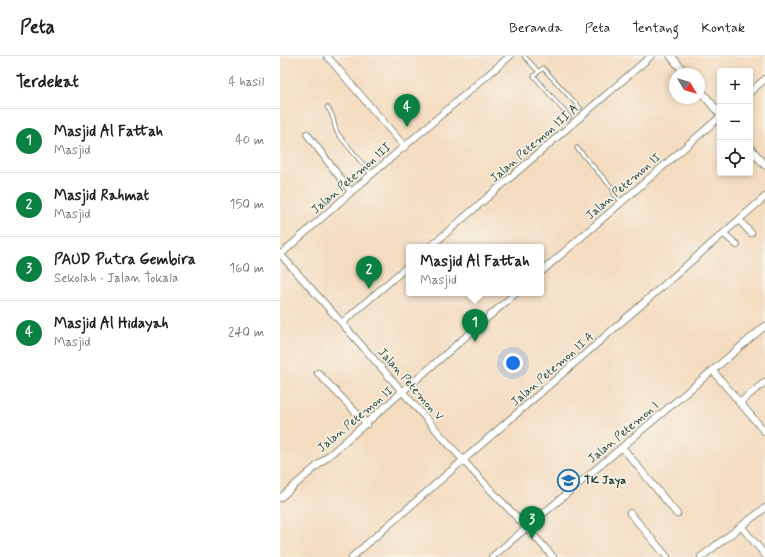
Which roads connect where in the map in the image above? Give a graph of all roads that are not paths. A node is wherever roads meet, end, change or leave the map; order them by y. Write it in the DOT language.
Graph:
graph roads {
  1 [pos="327,56"];
  2 [pos="510,56"];
  3 [pos="524,56"];
  4 [pos="651,56"];
  5 [pos="671,56"];
  6 [pos="681,68"];
  7 [pos="538,72"];
  8 [pos="765,80"];
  9 [pos="753,90"];
  10 [pos="705,96"];
  11 [pos="327,107"];
  12 [pos="580,108"];
  13 [pos="717,110"];
  14 [pos="569,117"];
  15 [pos="717,121"];
  16 [pos="307,134"];
  17 [pos="405,147"];
  18 [pos="577,148"];
  19 [pos="753,151"];
  20 [pos="765,165"];
  21 [pos="372,175"];
  22 [pos="351,192"];
  23 [pos="765,197"];
  24 [pos="622,202"];
  25 [pos="739,220"];
  26 [pos="751,233"];
  27 [pos="724,234"];
  28 [pos="433,244"];
  29 [pos="737,245"];
  30 [pos="280,254"];
  31 [pos="406,269"];
  32 [pos="544,269"];
  33 [pos="513,296"];
  34 [pos="343,322"];
  35 [pos="765,326"];
  36 [pos="713,371"];
  37 [pos="318,373"];
  38 [pos="765,382"];
  39 [pos="404,392"];
  40 [pos="739,403"];
  41 [pos="367,424"];
  42 [pos="765,432"];
  43 [pos="622,447"];
  44 [pos="463,460"];
  45 [pos="280,498"];
  46 [pos="765,508"];
  47 [pos="630,513"];
  48 [pos="677,514"];
  49 [pos="741,526"];
  50 [pos="527,527"];
  51 [pos="765,555"];
  52 [pos="352,557"];
  53 [pos="492,557"];
  54 [pos="553,557"];
  55 [pos="667,557"];
  56 [pos="701,557"];
  1 -- 17 [label="street"];
  2 -- 17 [label="street, Jalan Petemon III"];
  3 -- 7 [label="lane"];
  4 -- 28 [label="street, Jalan Petemon III A"];
  5 -- 6 [label="street"];
  7 -- 12 [label="lane"];
  7 -- 14 [label="lane"];
  8 -- 9 [label="street"];
  10 -- 13 [label="street"];
  11 -- 21 [label="lane"];
  15 -- 24 [label="street, Jalan Petemon II"];
  16 -- 22 [label="street"];
  17 -- 21 [label="street, Jalan Petemon III"];
  18 -- 24 [label="lane"];
  19 -- 20 [label="street"];
  21 -- 22 [label="street, Jalan Petemon III"];
  22 -- 30 [label="street, Jalan Petemon III"];
  23 -- 25 [label="street, Jalan Petemon II A"];
  24 -- 32 [label="street, Jalan Petemon II"];
  25 -- 26 [label="street"];
  25 -- 27 [label="street, Jalan Petemon II A"];
  27 -- 29 [label="street"];
  27 -- 44 [label="street, Jalan Petemon II A"];
  30 -- 34 [label="street, Jalan Petemon V"];
  31 -- 34 [label="street"];
  33 -- 39 [label="street, Jalan Petemon II"];
  34 -- 39 [label="street, Jalan Petemon V"];
  35 -- 36 [label="street, Jalan Petemon I"];
  36 -- 40 [label="street"];
  36 -- 43 [label="street, Jalan Petemon I"];
  37 -- 41 [label="street"];
  38 -- 40 [label="street"];
  39 -- 41 [label="street, Jalan Petemon II"];
  39 -- 44 [label="street, Jalan Petemon V"];
  40 -- 42 [label="street"];
  41 -- 45 [label="street, Jalan Petemon II"];
  43 -- 48 [label="street"];
  43 -- 50 [label="street, Jalan Petemon I"];
  44 -- 50 [label="street, Jalan Petemon V"];
  44 -- 52 [label="street, Jalan Petemon II A"];
  46 -- 49 [label="street"];
  47 -- 55 [label="street"];
  49 -- 51 [label="street"];
  49 -- 56 [label="street"];
  50 -- 53 [label="street, Jalan Petemon I"];
  50 -- 54 [label="street, Jalan Petemon V"];
}
